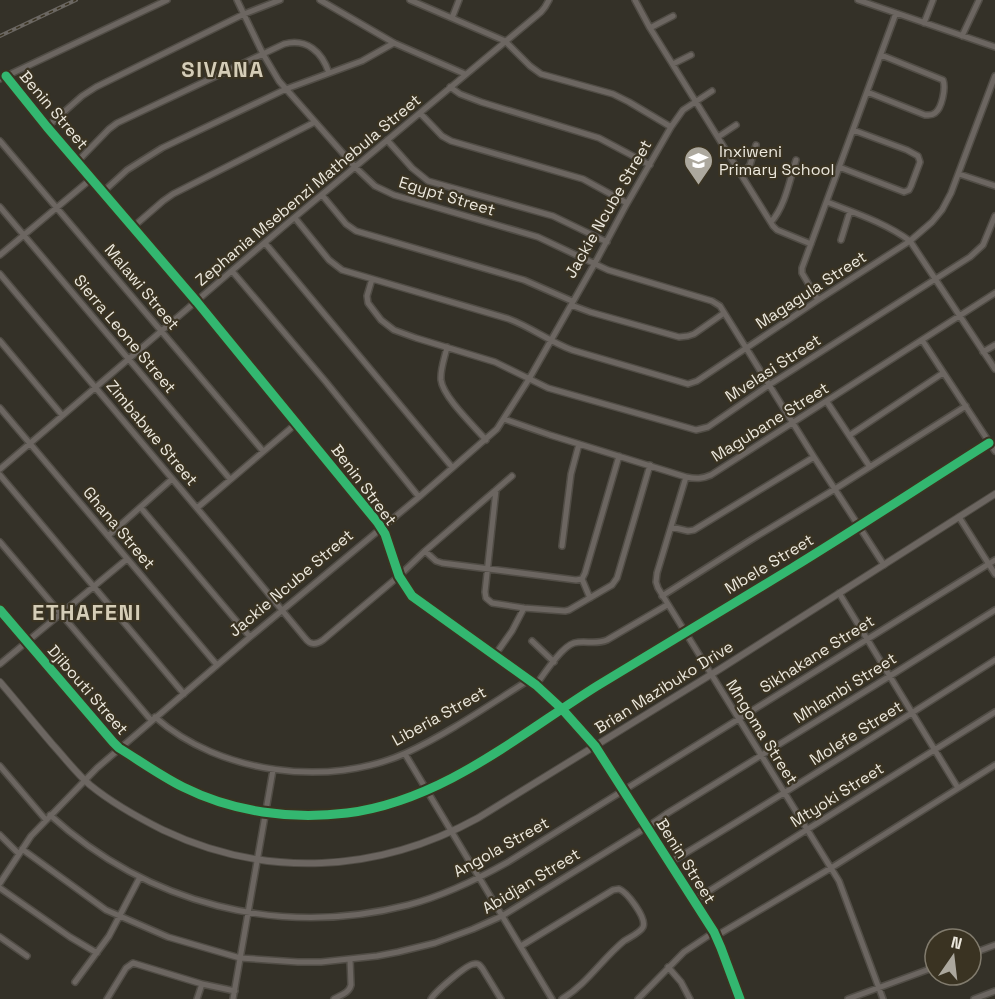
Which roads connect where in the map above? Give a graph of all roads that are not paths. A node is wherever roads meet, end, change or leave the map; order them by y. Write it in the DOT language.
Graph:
graph roads {
  1 [pos="167,0"];
  2 [pos="237,0"];
  3 [pos="280,0"];
  4 [pos="320,0"];
  5 [pos="410,0"];
  6 [pos="459,0"];
  7 [pos="549,0"];
  8 [pos="635,0"];
  9 [pos="858,0"];
  10 [pos="887,0"];
  11 [pos="933,0"];
  12 [pos="980,0"];
  13 [pos="884,9"];
  14 [pos="896,13"];
  15 [pos="244,14"];
  16 [pos="673,16"];
  17 [pos="452,18"];
  18 [pos="924,23"];
  19 [pos="650,28"];
  20 [pos="962,36"];
  21 [pos="505,41"];
  22 [pos="394,43"];
  23 [pos="995,47"];
  24 [pos="263,54"];
  25 [pos="691,55"];
  26 [pos="881,55"];
  27 [pos="673,64"];
  28 [pos="329,73"];
  29 [pos="465,74"];
  30 [pos="995,76"];
  31 [pos="3,78"];
  32 [pos="450,87"];
  33 [pos="286,89"];
  34 [pos="712,90"];
  35 [pos="867,92"];
  36 [pos="696,101"];
  37 [pos="420,112"];
  38 [pos="315,122"];
  39 [pos="736,125"];
  40 [pos="47,127"];
  41 [pos="671,128"];
  42 [pos="853,130"];
  43 [pos="718,137"];
  44 [pos="387,140"];
  45 [pos="0,141"];
  46 [pos="756,146"];
  47 [pos="796,160"];
  48 [pos="77,162"];
  49 [pos="650,165"];
  50 [pos="355,167"];
  51 [pos="839,167"];
  52 [pos="959,174"];
  53 [pos="742,176"];
  54 [pos="91,179"];
  55 [pos="995,186"];
  56 [pos="103,192"];
  57 [pos="322,195"];
  58 [pos="827,202"];
  59 [pos="627,203"];
  60 [pos="0,207"];
  61 [pos="57,207"];
  62 [pos="850,211"];
  63 [pos="995,216"];
  64 [pos="295,218"];
  65 [pos="771,222"];
  66 [pos="133,227"];
  67 [pos="24,235"];
  68 [pos="841,240"];
  69 [pos="607,242"];
  70 [pos="910,242"];
  71 [pos="265,243"];
  72 [pos="811,244"];
  73 [pos="0,255"];
  74 [pos="595,263"];
  75 [pos="232,271"];
  76 [pos="0,274"];
  77 [pos="372,279"];
  78 [pos="935,280"];
  79 [pos="995,293"];
  80 [pos="818,300"];
  81 [pos="197,302"];
  82 [pos="572,303"];
  83 [pos="724,313"];
  84 [pos="959,316"];
  85 [pos="162,332"];
  86 [pos="551,340"];
  87 [pos="922,340"];
  88 [pos="0,341"];
  89 [pos="995,345"];
  90 [pos="447,347"];
  91 [pos="746,348"];
  92 [pos="983,352"];
  93 [pos="129,359"];
  94 [pos="995,369"];
  95 [pos="943,373"];
  96 [pos="529,379"];
  97 [pos="769,385"];
  98 [pos="95,387"];
  99 [pos="827,402"];
  100 [pos="966,406"];
  101 [pos="0,408"];
  102 [pos="62,415"];
  103 [pos="504,419"];
  104 [pos="297,423"];
  105 [pos="794,423"];
  106 [pos="850,435"];
  107 [pos="486,440"];
  108 [pos="30,443"];
  109 [pos="990,443"];
  110 [pos="579,444"];
  111 [pos="263,451"];
  112 [pos="995,451"];
  113 [pos="619,456"];
  114 [pos="814,457"];
  115 [pos="650,465"];
  116 [pos="453,467"];
  117 [pos="870,467"];
  118 [pos="0,469"];
  119 [pos="0,475"];
  120 [pos="512,476"];
  121 [pos="686,477"];
  122 [pos="230,478"];
  123 [pos="172,479"];
  124 [pos="835,489"];
  125 [pos="496,490"];
  126 [pos="995,494"];
  127 [pos="419,497"];
  128 [pos="141,508"];
  129 [pos="197,508"];
  130 [pos="959,517"];
  131 [pos="859,526"];
  132 [pos="382,527"];
  133 [pos="671,527"];
  134 [pos="108,536"];
  135 [pos="0,542"];
  136 [pos="562,546"];
  137 [pos="425,551"];
  138 [pos="127,559"];
  139 [pos="995,560"];
  140 [pos="989,564"];
  141 [pos="884,565"];
  142 [pos="488,568"];
  143 [pos="995,574"];
  144 [pos="399,576"];
  145 [pos="582,579"];
  146 [pos="94,586"];
  147 [pos="839,593"];
  148 [pos="662,596"];
  149 [pos="590,598"];
  150 [pos="667,605"];
  151 [pos="524,608"];
  152 [pos="0,610"];
  153 [pos="995,610"];
  154 [pos="283,611"];
  155 [pos="60,614"];
  156 [pos="685,633"];
  157 [pos="250,637"];
  158 [pos="868,639"];
  159 [pos="532,641"];
  160 [pos="27,642"];
  161 [pos="495,655"];
  162 [pos="995,660"];
  163 [pos="554,662"];
  164 [pos="0,664"];
  165 [pos="217,665"];
  166 [pos="711,674"];
  167 [pos="890,676"];
  168 [pos="529,680"];
  169 [pos="0,682"];
  170 [pos="536,686"];
  171 [pos="183,694"];
  172 [pos="562,709"];
  173 [pos="995,712"];
  174 [pos="914,713"];
  175 [pos="153,719"];
  176 [pos="739,719"];
  177 [pos="595,746"];
  178 [pos="119,748"];
  179 [pos="935,750"];
  180 [pos="405,754"];
  181 [pos="760,756"];
  182 [pos="995,765"];
  183 [pos="0,766"];
  184 [pos="273,770"];
  185 [pos="85,780"];
  186 [pos="958,788"];
  187 [pos="427,791"];
  188 [pos="624,791"];
  189 [pos="785,794"];
  190 [pos="265,813"];
  191 [pos="48,818"];
  192 [pos="647,827"];
  193 [pos="807,829"];
  194 [pos="451,831"];
  195 [pos="0,835"];
  196 [pos="20,851"];
  197 [pos="257,860"];
  198 [pos="669,863"];
  199 [pos="831,868"];
  200 [pos="140,877"];
  201 [pos="479,878"];
  202 [pos="0,883"];
  203 [pos="0,888"];
  204 [pos="693,901"];
  205 [pos="249,913"];
  206 [pos="118,916"];
  207 [pos="502,916"];
  208 [pos="715,934"];
  209 [pos="0,937"];
  210 [pos="521,946"];
  211 [pos="97,953"];
  212 [pos="27,956"];
  213 [pos="240,958"];
  214 [pos="350,959"];
  215 [pos="668,967"];
  216 [pos="923,972"];
  217 [pos="75,982"];
  218 [pos="202,984"];
  219 [pos="879,988"];
  220 [pos="995,991"];
  221 [pos="235,992"];
  222 [pos="107,999"];
  223 [pos="197,999"];
  224 [pos="233,999"];
  225 [pos="334,999"];
  226 [pos="431,999"];
  227 [pos="501,999"];
  228 [pos="552,999"];
  229 [pos="562,999"];
  230 [pos="638,999"];
  231 [pos="690,999"];
  232 [pos="740,999"];
  233 [pos="848,999"];
  234 [pos="883,999"];
  235 [pos="974,999"];
  1 -- 31 [label="street"];
  2 -- 15 [label="street, Egypt Street"];
  3 -- 15 [label="street"];
  4 -- 22 [label="street"];
  5 -- 17 [label="street"];
  6 -- 17 [label="street"];
  7 -- 21 [label="street, Zephania Msebenzi Mathebula Street"];
  8 -- 19 [label="street"];
  9 -- 13 [label="street"];
  10 -- 13 [label="street"];
  11 -- 18 [label="street"];
  12 -- 20 [label="street"];
  13 -- 14 [label="street"];
  14 -- 18 [label="street"];
  14 -- 26 [label="street"];
  15 -- 24 [label="street, Egypt Street"];
  15 -- 40 [label="street"];
  16 -- 19 [label="street"];
  17 -- 21 [label="street"];
  18 -- 20 [label="street"];
  19 -- 27 [label="street"];
  20 -- 23 [label="street"];
  21 -- 29 [label="street, Zephania Msebenzi Mathebula Street"];
  21 -- 41 [label="street"];
  22 -- 28 [label="street"];
  22 -- 29 [label="street"];
  24 -- 28 [label="street"];
  24 -- 33 [label="street, Egypt Street"];
  24 -- 48 [label="street"];
  25 -- 27 [label="street"];
  26 -- 35 [label="street"];
  26 -- 35 [label="street"];
  27 -- 36 [label="street"];
  28 -- 33 [label="street"];
  29 -- 32 [label="street, Zephania Msebenzi Mathebula Street"];
  30 -- 52 [label="street, Magagula Street"];
  31 -- 40 [label="street, Benin Street"];
  32 -- 37 [label="street, Zephania Msebenzi Mathebula Street"];
  32 -- 49 [label="street"];
  33 -- 38 [label="street, Egypt Street"];
  33 -- 56 [label="street"];
  34 -- 36 [label="street, Jackie Ncube Street"];
  35 -- 42 [label="street"];
  36 -- 41 [label="street, Jackie Ncube Street"];
  36 -- 43 [label="street"];
  37 -- 44 [label="street, Zephania Msebenzi Mathebula Street"];
  37 -- 59 [label="street"];
  38 -- 50 [label="street, Egypt Street"];
  38 -- 66 [label="street"];
  39 -- 43 [label="street"];
  40 -- 48 [label="street, Benin Street"];
  41 -- 49 [label="street, Jackie Ncube Street"];
  42 -- 51 [label="street"];
  42 -- 51 [label="street"];
  43 -- 53 [label="street"];
  44 -- 50 [label="street, Zephania Msebenzi Mathebula Street"];
  44 -- 69 [label="street"];
  45 -- 61 [label="street, Malawi Street"];
  46 -- 53 [label="street"];
  47 -- 65 [label="street"];
  48 -- 54 [label="street, Benin Street"];
  49 -- 59 [label="street, Jackie Ncube Street"];
  50 -- 57 [label="street, Zephania Msebenzi Mathebula Street"];
  50 -- 74 [label="street, Egypt Street"];
  51 -- 58 [label="street"];
  52 -- 55 [label="street"];
  52 -- 70 [label="street, Magagula Street"];
  53 -- 65 [label="street"];
  54 -- 56 [label="street, Benin Street"];
  54 -- 61 [label="street"];
  56 -- 66 [label="street, Benin Street"];
  57 -- 64 [label="street, Zephania Msebenzi Mathebula Street"];
  57 -- 82 [label="street"];
  58 -- 62 [label="street"];
  58 -- 72 [label="street"];
  59 -- 69 [label="street, Jackie Ncube Street"];
  60 -- 67 [label="street, Sierra Leone Street"];
  61 -- 67 [label="street"];
  61 -- 85 [label="street, Malawi Street"];
  62 -- 68 [label="street"];
  62 -- 70 [label="street"];
  63 -- 78 [label="street, Mvelasi Street"];
  64 -- 71 [label="street, Zephania Msebenzi Mathebula Street"];
  64 -- 77 [label="street, Magagula Street"];
  65 -- 72 [label="street"];
  66 -- 81 [label="street, Benin Street"];
  67 -- 73 [label="street"];
  67 -- 93 [label="street, Sierra Leone Street"];
  69 -- 74 [label="street, Jackie Ncube Street"];
  70 -- 78 [label="street"];
  70 -- 80 [label="street, Magagula Street"];
  71 -- 75 [label="street, Zephania Msebenzi Mathebula Street"];
  71 -- 116 [label="street"];
  72 -- 80 [label="street"];
  74 -- 82 [label="street, Jackie Ncube Street"];
  74 -- 83 [label="street, Egypt Street"];
  75 -- 81 [label="street, Zephania Msebenzi Mathebula Street"];
  75 -- 127 [label="street"];
  76 -- 98 [label="street, Zimbabwe Street"];
  77 -- 86 [label="street, Magagula Street"];
  77 -- 90 [label="street, Mvelasi Street"];
  78 -- 84 [label="street"];
  78 -- 97 [label="street, Mvelasi Street"];
  79 -- 84 [label="street, Magubane Street"];
  80 -- 91 [label="street, Magagula Street"];
  81 -- 85 [label="street, Zephania Msebenzi Mathebula Street"];
  81 -- 104 [label="street, Benin Street"];
  82 -- 83 [label="street"];
  82 -- 86 [label="street, Jackie Ncube Street"];
  83 -- 91 [label="street"];
  84 -- 87 [label="street, Magubane Street"];
  84 -- 92 [label="street"];
  85 -- 93 [label="street, Zephania Msebenzi Mathebula Street"];
  85 -- 111 [label="street, Malawi Street"];
  86 -- 91 [label="street, Magagula Street"];
  86 -- 96 [label="street, Jackie Ncube Street"];
  87 -- 95 [label="street"];
  87 -- 99 [label="street, Magubane Street"];
  88 -- 102 [label="street"];
  89 -- 92 [label="street"];
  90 -- 96 [label="street, Mvelasi Street"];
  90 -- 107 [label="street"];
  91 -- 97 [label="street"];
  92 -- 94 [label="street"];
  93 -- 98 [label="street, Zephania Msebenzi Mathebula Street"];
  93 -- 122 [label="street, Sierra Leone Street"];
  95 -- 100 [label="street"];
  95 -- 106 [label="street"];
  96 -- 97 [label="street, Mvelasi Street"];
  96 -- 103 [label="street, Jackie Ncube Street"];
  97 -- 105 [label="street"];
  98 -- 102 [label="street, Zephania Msebenzi Mathebula Street"];
  98 -- 123 [label="street, Zimbabwe Street"];
  99 -- 105 [label="street, Magubane Street"];
  99 -- 106 [label="street"];
  100 -- 109 [label="street"];
  100 -- 117 [label="street"];
  101 -- 108 [label="street, Ghana Street"];
  102 -- 108 [label="street, Zephania Msebenzi Mathebula Street"];
  103 -- 107 [label="street, Jackie Ncube Street"];
  103 -- 110 [label="street, Magubane Street"];
  104 -- 111 [label="street"];
  104 -- 132 [label="street, Benin Street"];
  105 -- 114 [label="street"];
  105 -- 121 [label="street, Magubane Street"];
  106 -- 117 [label="street"];
  107 -- 116 [label="street, Jackie Ncube Street"];
  108 -- 118 [label="street, Zephania Msebenzi Mathebula Street"];
  108 -- 134 [label="street, Ghana Street"];
  109 -- 112 [label="street"];
  109 -- 131 [label="street, Mbele Street"];
  110 -- 113 [label="street, Magubane Street"];
  110 -- 136 [label="street"];
  111 -- 122 [label="street"];
  113 -- 115 [label="street, Magubane Street"];
  113 -- 145 [label="street"];
  114 -- 124 [label="street"];
  114 -- 133 [label="street"];
  115 -- 121 [label="street, Magubane Street"];
  115 -- 149 [label="street"];
  116 -- 127 [label="street, Jackie Ncube Street"];
  117 -- 124 [label="street"];
  119 -- 146 [label="street"];
  120 -- 125 [label="street"];
  121 -- 133 [label="street, Mngoma Street"];
  122 -- 129 [label="street"];
  123 -- 128 [label="street"];
  123 -- 129 [label="street, Zimbabwe Street"];
  124 -- 131 [label="street"];
  124 -- 148 [label="street"];
  125 -- 137 [label="street"];
  125 -- 142 [label="street"];
  126 -- 130 [label="street, Brian Mazibuko Drive"];
  127 -- 132 [label="street, Jackie Ncube Street"];
  128 -- 134 [label="street"];
  128 -- 157 [label="street"];
  129 -- 154 [label="street, Zimbabwe Street"];
  130 -- 140 [label="street"];
  130 -- 141 [label="street, Brian Mazibuko Drive"];
  131 -- 141 [label="street"];
  131 -- 156 [label="street, Mbele Street"];
  132 -- 144 [label="street, Benin Street"];
  132 -- 154 [label="street, Jackie Ncube Street"];
  133 -- 148 [label="street, Mngoma Street"];
  134 -- 138 [label="street, Ghana Street"];
  135 -- 155 [label="street, Liberia Street"];
  137 -- 142 [label="street"];
  137 -- 144 [label="street"];
  138 -- 146 [label="street"];
  138 -- 165 [label="street, Ghana Street"];
  139 -- 140 [label="street, Sikhakane Street"];
  140 -- 143 [label="street"];
  140 -- 158 [label="street, Sikhakane Street"];
  141 -- 147 [label="street, Brian Mazibuko Drive"];
  142 -- 145 [label="street"];
  142 -- 151 [label="street"];
  144 -- 154 [label="street, Zimbabwe Street"];
  144 -- 161 [label="street, Benin Street"];
  145 -- 149 [label="street"];
  146 -- 155 [label="street"];
  146 -- 171 [label="street"];
  147 -- 158 [label="street"];
  147 -- 166 [label="street, Brian Mazibuko Drive"];
  148 -- 150 [label="street, Mngoma Street"];
  149 -- 151 [label="street"];
  150 -- 156 [label="street, Mngoma Street"];
  150 -- 163 [label="street"];
  151 -- 161 [label="street"];
  152 -- 160 [label="street, Djibouti Street"];
  153 -- 167 [label="street, Mhlambi Street"];
  154 -- 157 [label="street, Jackie Ncube Street"];
  155 -- 160 [label="street"];
  155 -- 175 [label="street, Liberia Street"];
  156 -- 166 [label="street, Mngoma Street"];
  156 -- 172 [label="street, Mbele Street"];
  157 -- 165 [label="street, Jackie Ncube Street"];
  158 -- 167 [label="street"];
  158 -- 176 [label="street, Sikhakane Street"];
  159 -- 163 [label="street"];
  160 -- 164 [label="street"];
  160 -- 178 [label="street, Djibouti Street"];
  161 -- 168 [label="street, Benin Street"];
  162 -- 174 [label="street, Molefe Street"];
  163 -- 170 [label="street"];
  165 -- 171 [label="street, Jackie Ncube Street"];
  166 -- 176 [label="street, Mngoma Street"];
  166 -- 177 [label="street, Brian Mazibuko Drive"];
  167 -- 174 [label="street"];
  167 -- 181 [label="street, Mhlambi Street"];
  168 -- 170 [label="street, Benin Street"];
  168 -- 180 [label="street, Liberia Street"];
  169 -- 185 [label="street, Brian Mazibuko Drive"];
  170 -- 172 [label="street, Benin Street"];
  171 -- 175 [label="street, Jackie Ncube Street"];
  172 -- 177 [label="street, Benin Street"];
  172 -- 187 [label="street, Djibouti Street"];
  173 -- 179 [label="street, Mtyoki Street"];
  174 -- 179 [label="street"];
  174 -- 189 [label="street, Molefe Street"];
  175 -- 178 [label="street, Jackie Ncube Street"];
  175 -- 184 [label="street, Liberia Street"];
  176 -- 181 [label="street, Mngoma Street"];
  176 -- 188 [label="street, Sikhakane Street"];
  177 -- 188 [label="street, Benin Street"];
  177 -- 194 [label="street, Brian Mazibuko Drive"];
  178 -- 185 [label="street, Jackie Ncube Street"];
  178 -- 190 [label="street, Djibouti Street"];
  179 -- 186 [label="street"];
  179 -- 193 [label="street, Mtyoki Street"];
  180 -- 184 [label="street, Liberia Street"];
  180 -- 187 [label="street"];
  181 -- 189 [label="street, Mngoma Street"];
  181 -- 192 [label="street, Mhlambi Street"];
  182 -- 186 [label="street"];
  183 -- 191 [label="street, Angola Street"];
  184 -- 190 [label="street"];
  185 -- 191 [label="street, Jackie Ncube Street"];
  185 -- 197 [label="street, Brian Mazibuko Drive"];
  186 -- 199 [label="street"];
  187 -- 190 [label="street, Djibouti Street"];
  187 -- 194 [label="street"];
  188 -- 192 [label="street, Benin Street"];
  188 -- 201 [label="street, Angola Street"];
  189 -- 193 [label="street, Mngoma Street"];
  189 -- 198 [label="street, Molefe Street"];
  190 -- 197 [label="street"];
  191 -- 196 [label="street, Jackie Ncube Street"];
  191 -- 200 [label="street, Angola Street"];
  192 -- 198 [label="street, Benin Street"];
  192 -- 207 [label="street, Abidjan Street"];
  193 -- 199 [label="street, Mngoma Street"];
  193 -- 204 [label="street, Mtyoki Street"];
  194 -- 197 [label="street, Brian Mazibuko Drive"];
  194 -- 201 [label="street"];
  195 -- 196 [label="street, Abidjan Street"];
  196 -- 202 [label="street, Jackie Ncube Street"];
  196 -- 206 [label="street, Abidjan Street"];
  197 -- 205 [label="street"];
  198 -- 204 [label="street, Benin Street"];
  199 -- 208 [label="street"];
  199 -- 219 [label="street, Mngoma Street"];
  200 -- 205 [label="street, Angola Street"];
  200 -- 206 [label="street"];
  201 -- 205 [label="street, Angola Street"];
  201 -- 207 [label="street"];
  203 -- 211 [label="street"];
  204 -- 208 [label="street, Benin Street"];
  205 -- 213 [label="street"];
  206 -- 211 [label="street"];
  206 -- 213 [label="street, Abidjan Street"];
  207 -- 210 [label="street"];
  207 -- 214 [label="street, Abidjan Street"];
  208 -- 215 [label="street"];
  208 -- 232 [label="street, Benin Street"];
  209 -- 212 [label="street"];
  210 -- 228 [label="street"];
  210 -- 229 [label="street"];
  211 -- 217 [label="street"];
  213 -- 214 [label="street, Abidjan Street"];
  213 -- 221 [label="street"];
  214 -- 225 [label="street"];
  215 -- 230 [label="street"];
  215 -- 231 [label="street"];
  216 -- 219 [label="street"];
  218 -- 221 [label="street"];
  218 -- 222 [label="street"];
  218 -- 223 [label="street"];
  219 -- 233 [label="street"];
  219 -- 234 [label="street, Mngoma Street"];
  220 -- 235 [label="street"];
  221 -- 224 [label="street"];
  226 -- 227 [label="street"];
}
